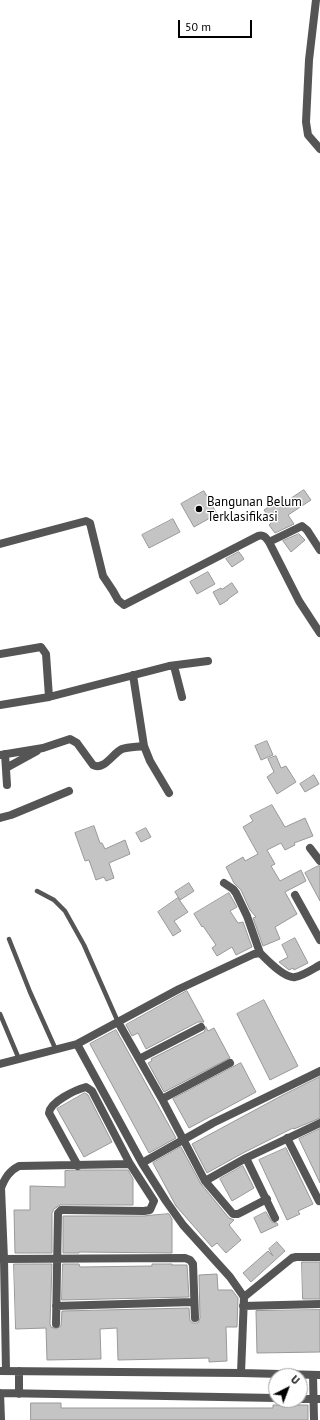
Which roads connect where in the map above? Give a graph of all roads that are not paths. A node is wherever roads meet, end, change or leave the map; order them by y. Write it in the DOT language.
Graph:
graph roads {
  1 [pos="316,0"];
  2 [pos="320,149"];
  3 [pos="269,542"];
  4 [pos="0,544"];
  5 [pos="320,550"];
  6 [pos="320,633"];
  7 [pos="0,654"];
  8 [pos="208,662"];
  9 [pos="174,666"];
  10 [pos="132,675"];
  11 [pos="49,697"];
  12 [pos="182,697"];
  13 [pos="0,705"];
  14 [pos="144,746"];
  15 [pos="43,748"];
  16 [pos="2,754"];
  17 [pos="6,768"];
  18 [pos="7,785"];
  19 [pos="69,791"];
  20 [pos="169,793"];
  21 [pos="0,818"];
  22 [pos="310,848"];
  23 [pos="320,861"];
  24 [pos="224,882"];
  25 [pos="37,891"];
  26 [pos="295,895"];
  27 [pos="9,939"];
  28 [pos="320,940"];
  29 [pos="260,953"];
  30 [pos="318,966"];
  31 [pos="320,976"];
  32 [pos="0,1014"];
  33 [pos="118,1022"];
  34 [pos="201,1027"];
  35 [pos="77,1044"];
  36 [pos="56,1050"];
  37 [pos="139,1059"];
  38 [pos="19,1060"];
  39 [pos="230,1063"];
  40 [pos="0,1064"];
  41 [pos="320,1071"];
  42 [pos="162,1099"];
  43 [pos="320,1123"];
  44 [pos="287,1138"];
  45 [pos="183,1139"];
  46 [pos="246,1158"];
  47 [pos="142,1163"];
  48 [pos="130,1164"];
  49 [pos="78,1166"];
  50 [pos="205,1181"];
  51 [pos="267,1199"];
  52 [pos="319,1202"];
  53 [pos="275,1218"];
  54 [pos="320,1256"];
  55 [pos="57,1258"];
  56 [pos="2,1259"];
  57 [pos="244,1297"];
  58 [pos="193,1302"];
  59 [pos="320,1304"];
  60 [pos="56,1306"];
  61 [pos="243,1306"];
  62 [pos="195,1318"];
  63 [pos="56,1324"];
  64 [pos="3,1371"];
  65 [pos="19,1371"];
  66 [pos="241,1373"];
  67 [pos="316,1375"];
  68 [pos="0,1394"];
  69 [pos="19,1394"];
  70 [pos="268,1398"];
  71 [pos="317,1399"];
  72 [pos="1,1420"];
  73 [pos="314,1420"];
  1 -- 2 [label="street"];
  3 -- 4 [label="street"];
  3 -- 5 [label="street"];
  3 -- 6 [label="street"];
  7 -- 11 [label="street"];
  8 -- 9 [label="street"];
  9 -- 10 [label="street"];
  9 -- 12 [label="street"];
  10 -- 11 [label="street"];
  10 -- 14 [label="street"];
  11 -- 13 [label="street"];
  14 -- 15 [label="street"];
  14 -- 20 [label="street"];
  15 -- 16 [label="street"];
  15 -- 17 [label="street"];
  16 -- 17 [label="street"];
  17 -- 18 [label="street"];
  19 -- 21 [label="street"];
  22 -- 23 [label="street"];
  24 -- 29 [label="street"];
  25 -- 33 [label="lane"];
  26 -- 28 [label="street"];
  27 -- 36 [label="lane"];
  29 -- 30 [label="street"];
  29 -- 33 [label="street"];
  30 -- 31 [label="street"];
  32 -- 38 [label="lane"];
  33 -- 35 [label="street"];
  33 -- 37 [label="street"];
  34 -- 37 [label="street"];
  35 -- 36 [label="street"];
  35 -- 47 [label="street"];
  36 -- 38 [label="street"];
  37 -- 42 [label="street"];
  38 -- 40 [label="street"];
  39 -- 42 [label="street"];
  41 -- 45 [label="street"];
  42 -- 45 [label="street"];
  43 -- 44 [label="street"];
  44 -- 46 [label="street"];
  44 -- 52 [label="street"];
  45 -- 47 [label="street"];
  45 -- 50 [label="street"];
  46 -- 50 [label="street"];
  46 -- 51 [label="street"];
  47 -- 57 [label="street"];
  48 -- 49 [label="street"];
  48 -- 49 [label="street"];
  48 -- 55 [label="street"];
  49 -- 56 [label="street"];
  50 -- 51 [label="street"];
  51 -- 53 [label="street"];
  54 -- 57 [label="street"];
  55 -- 56 [label="street"];
  55 -- 58 [label="street"];
  55 -- 60 [label="street"];
  56 -- 64 [label="street"];
  57 -- 61 [label="street"];
  58 -- 60 [label="street"];
  58 -- 62 [label="street"];
  59 -- 61 [label="street"];
  60 -- 63 [label="street"];
  61 -- 66 [label="street"];
  64 -- 65 [label="street"];
  65 -- 66 [label="street"];
  65 -- 69 [label="street"];
  66 -- 67 [label="street"];
  67 -- 71 [label="street"];
  68 -- 69 [label="street"];
  68 -- 72 [label="street"];
  69 -- 70 [label="street"];
  71 -- 73 [label="street"];
}
